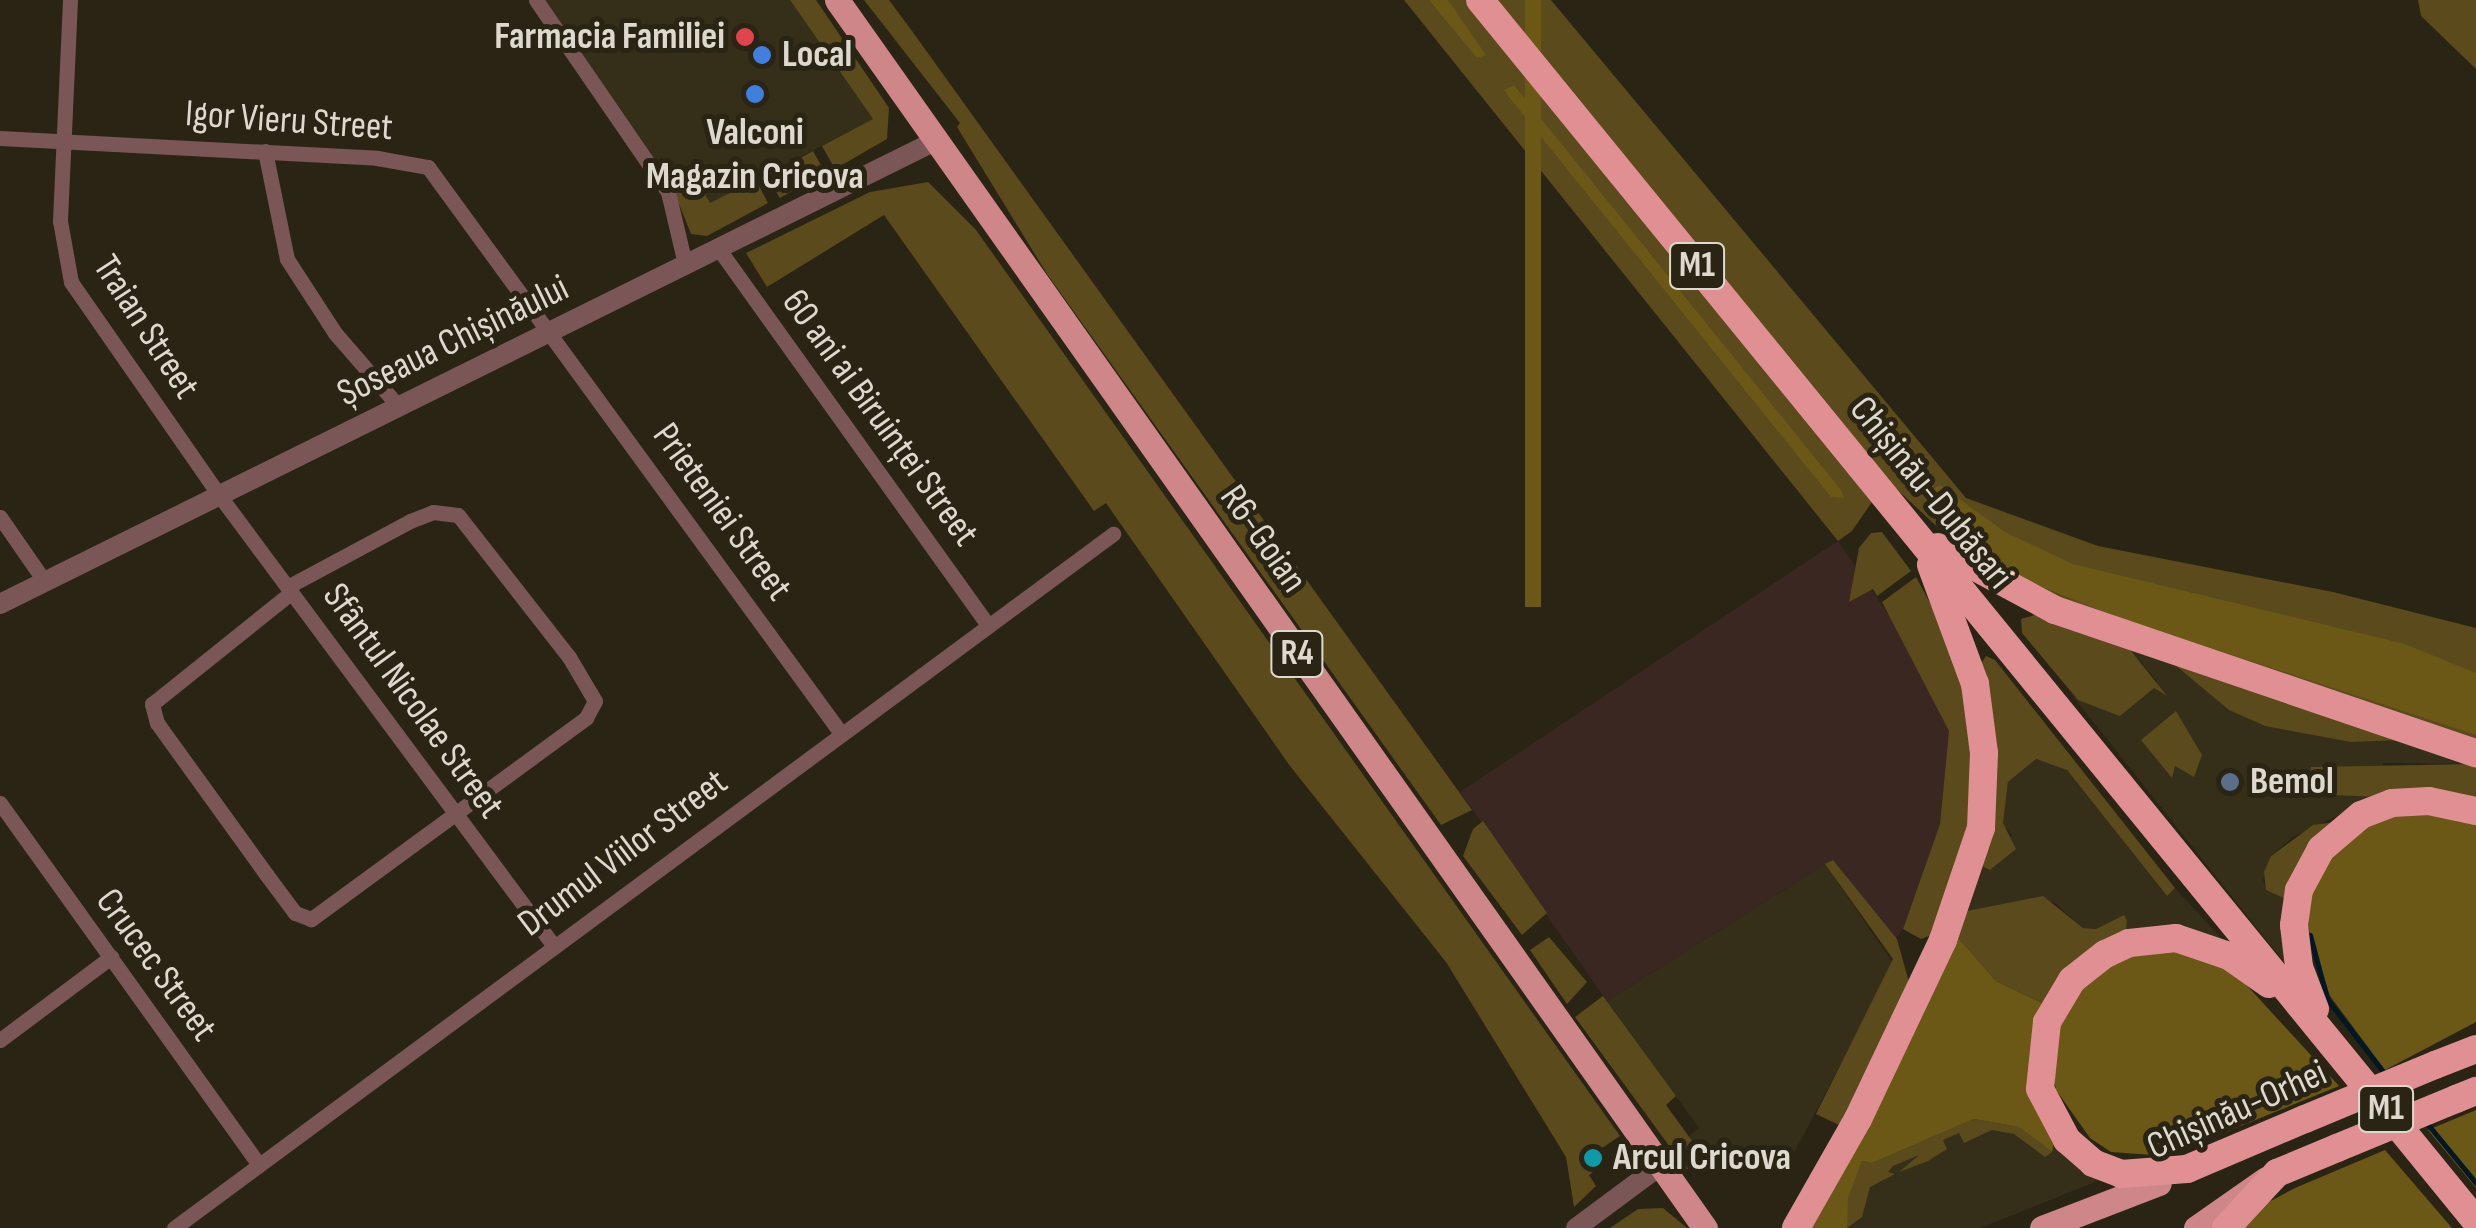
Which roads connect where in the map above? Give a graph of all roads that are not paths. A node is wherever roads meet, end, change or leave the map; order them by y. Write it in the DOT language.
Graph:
graph roads {
  1 [pos="70,0"];
  2 [pos="536,0"];
  3 [pos="837,0"];
  4 [pos="1480,0"];
  5 [pos="0,138"];
  6 [pos="937,140"];
  7 [pos="61,141"];
  8 [pos="265,151"];
  9 [pos="718,248"];
  10 [pos="686,264"];
  11 [pos="552,331"];
  12 [pos="399,407"];
  13 [pos="219,496"];
  14 [pos="0,517"];
  15 [pos="1915,532"];
  16 [pos="1113,534"];
  17 [pos="45,582"];
  18 [pos="290,589"];
  19 [pos="0,604"];
  20 [pos="988,625"];
  21 [pos="840,732"];
  22 [pos="2476,753"];
  23 [pos="0,803"];
  24 [pos="2476,812"];
  25 [pos="455,814"];
  26 [pos="554,946"];
  27 [pos="110,957"];
  28 [pos="2300,1004"];
  29 [pos="2325,1034"];
  30 [pos="0,1040"];
  31 [pos="2476,1049"];
  32 [pos="2466,1095"];
  33 [pos="259,1165"];
  34 [pos="1658,1167"];
  35 [pos="2187,1169"];
  36 [pos="2278,1173"];
  37 [pos="2159,1184"];
  38 [pos="2448,1185"];
  39 [pos="2476,1221"];
  40 [pos="1705,1224"];
  41 [pos="174,1228"];
  42 [pos="1576,1228"];
  43 [pos="1796,1228"];
  44 [pos="2042,1228"];
  45 [pos="2091,1228"];
  46 [pos="2196,1228"];
  47 [pos="2226,1228"];
  48 [pos="2467,1228"];
  1 -- 7 [label="street, Traian Street"];
  2 -- 10 [label="street"];
  3 -- 6 [label="main road, R6-Goian / R4"];
  4 -- 15 [label="highway, Chișinău-Dubăsari / M1"];
  5 -- 7 [label="street, Igor Vieru Street"];
  6 -- 9 [label="street, Șoseaua Chișinăului"];
  6 -- 34 [label="main road, R6-Goian / R4"];
  7 -- 8 [label="street, Igor Vieru Street"];
  7 -- 13 [label="street, Traian Street"];
  8 -- 11 [label="street, Igor Vieru Street"];
  8 -- 12 [label="street"];
  9 -- 10 [label="street, Șoseaua Chișinăului"];
  9 -- 20 [label="street, 60 ani ai Biruinței Street"];
  10 -- 11 [label="street, Șoseaua Chișinăului"];
  11 -- 12 [label="street, Șoseaua Chișinăului"];
  11 -- 21 [label="street, Prieteniei Street"];
  12 -- 13 [label="street, Șoseaua Chișinăului"];
  13 -- 17 [label="street, Șoseaua Chișinăului"];
  13 -- 18 [label="street, Sfântul Nicolae Street"];
  14 -- 17 [label="street"];
  15 -- 22 [label="highway"];
  15 -- 28 [label="highway, Chișinău-Dubăsari / M1"];
  15 -- 43 [label="highway"];
  16 -- 20 [label="street, Drumul Viilor Street"];
  17 -- 19 [label="street, Șoseaua Chișinăului"];
  18 -- 25 [label="street, Sfântul Nicolae Street"];
  18 -- 25 [label="street"];
  18 -- 25 [label="street"];
  20 -- 21 [label="street, Drumul Viilor Street"];
  21 -- 26 [label="street, Drumul Viilor Street"];
  23 -- 27 [label="street, Crucec Street"];
  24 -- 29 [label="highway"];
  25 -- 26 [label="street, Sfântul Nicolae Street"];
  26 -- 33 [label="street, Drumul Viilor Street"];
  27 -- 30 [label="street"];
  27 -- 33 [label="street, Crucec Street"];
  28 -- 29 [label="highway, Chișinău-Dubăsari / M1"];
  28 -- 35 [label="highway"];
  29 -- 38 [label="highway, M1"];
  31 -- 35 [label="highway, Chișinău-Orhei, bridge"];
  32 -- 36 [label="highway, Chișinău-Orhei, bridge"];
  33 -- 41 [label="street, Drumul Viilor Street"];
  34 -- 40 [label="main road, R6-Goian / R4"];
  34 -- 42 [label="street"];
  35 -- 37 [label="main road, Chișinău-Orhei"];
  36 -- 46 [label="main road, Chișinău-Orhei"];
  36 -- 47 [label="highway"];
  37 -- 44 [label="main road"];
  37 -- 45 [label="main road, Chișinău-Orhei"];
  38 -- 39 [label="highway, M1"];
  38 -- 48 [label="highway"];
}
